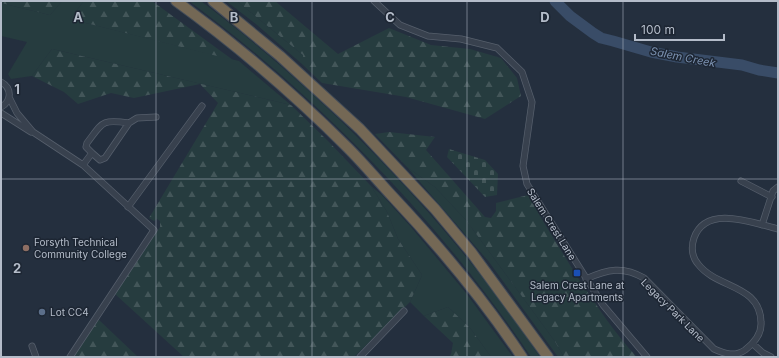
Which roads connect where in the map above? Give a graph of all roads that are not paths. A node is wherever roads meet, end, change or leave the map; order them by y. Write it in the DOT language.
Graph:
graph roads {
  1 [pos="176,1"];
  2 [pos="213,1"];
  3 [pos="374,1"];
  4 [pos="1,82"];
  5 [pos="9,97"];
  6 [pos="202,106"];
  7 [pos="1,107"];
  8 [pos="1,113"];
  9 [pos="156,117"];
  10 [pos="129,123"];
  11 [pos="33,132"];
  12 [pos="92,154"];
  13 [pos="83,165"];
  14 [pos="741,181"];
  15 [pos="778,187"];
  16 [pos="772,196"];
  17 [pos="128,207"];
  18 [pos="762,225"];
  19 [pos="778,229"];
  20 [pos="586,279"];
  21 [pos="404,311"];
  22 [pos="753,344"];
  23 [pos="32,346"];
  24 [pos="734,355"];
  25 [pos="36,357"];
  26 [pos="70,357"];
  27 [pos="360,357"];
  28 [pos="522,357"];
  29 [pos="548,357"];
  30 [pos="647,357"];
  31 [pos="771,357"];
  1 -- 28 [label="highway"];
  2 -- 29 [label="highway"];
  3 -- 20 [label="street, Salem Crest Lane"];
  4 -- 5 [label="street"];
  5 -- 7 [label="street"];
  5 -- 11 [label="street"];
  6 -- 17 [label="street"];
  8 -- 11 [label="street"];
  9 -- 10 [label="street"];
  10 -- 12 [label="street"];
  10 -- 12 [label="street"];
  11 -- 13 [label="street"];
  12 -- 13 [label="street"];
  13 -- 17 [label="street"];
  14 -- 16 [label="street"];
  15 -- 16 [label="street"];
  16 -- 18 [label="street"];
  17 -- 26 [label="street"];
  18 -- 19 [label="street"];
  18 -- 22 [label="street"];
  20 -- 24 [label="street, Legacy Park Lane"];
  20 -- 30 [label="street, Salem Crest Lane"];
  21 -- 27 [label="street"];
  22 -- 24 [label="street, Legacy Park Lane"];
  22 -- 31 [label="street"];
  23 -- 25 [label="street"];
}
